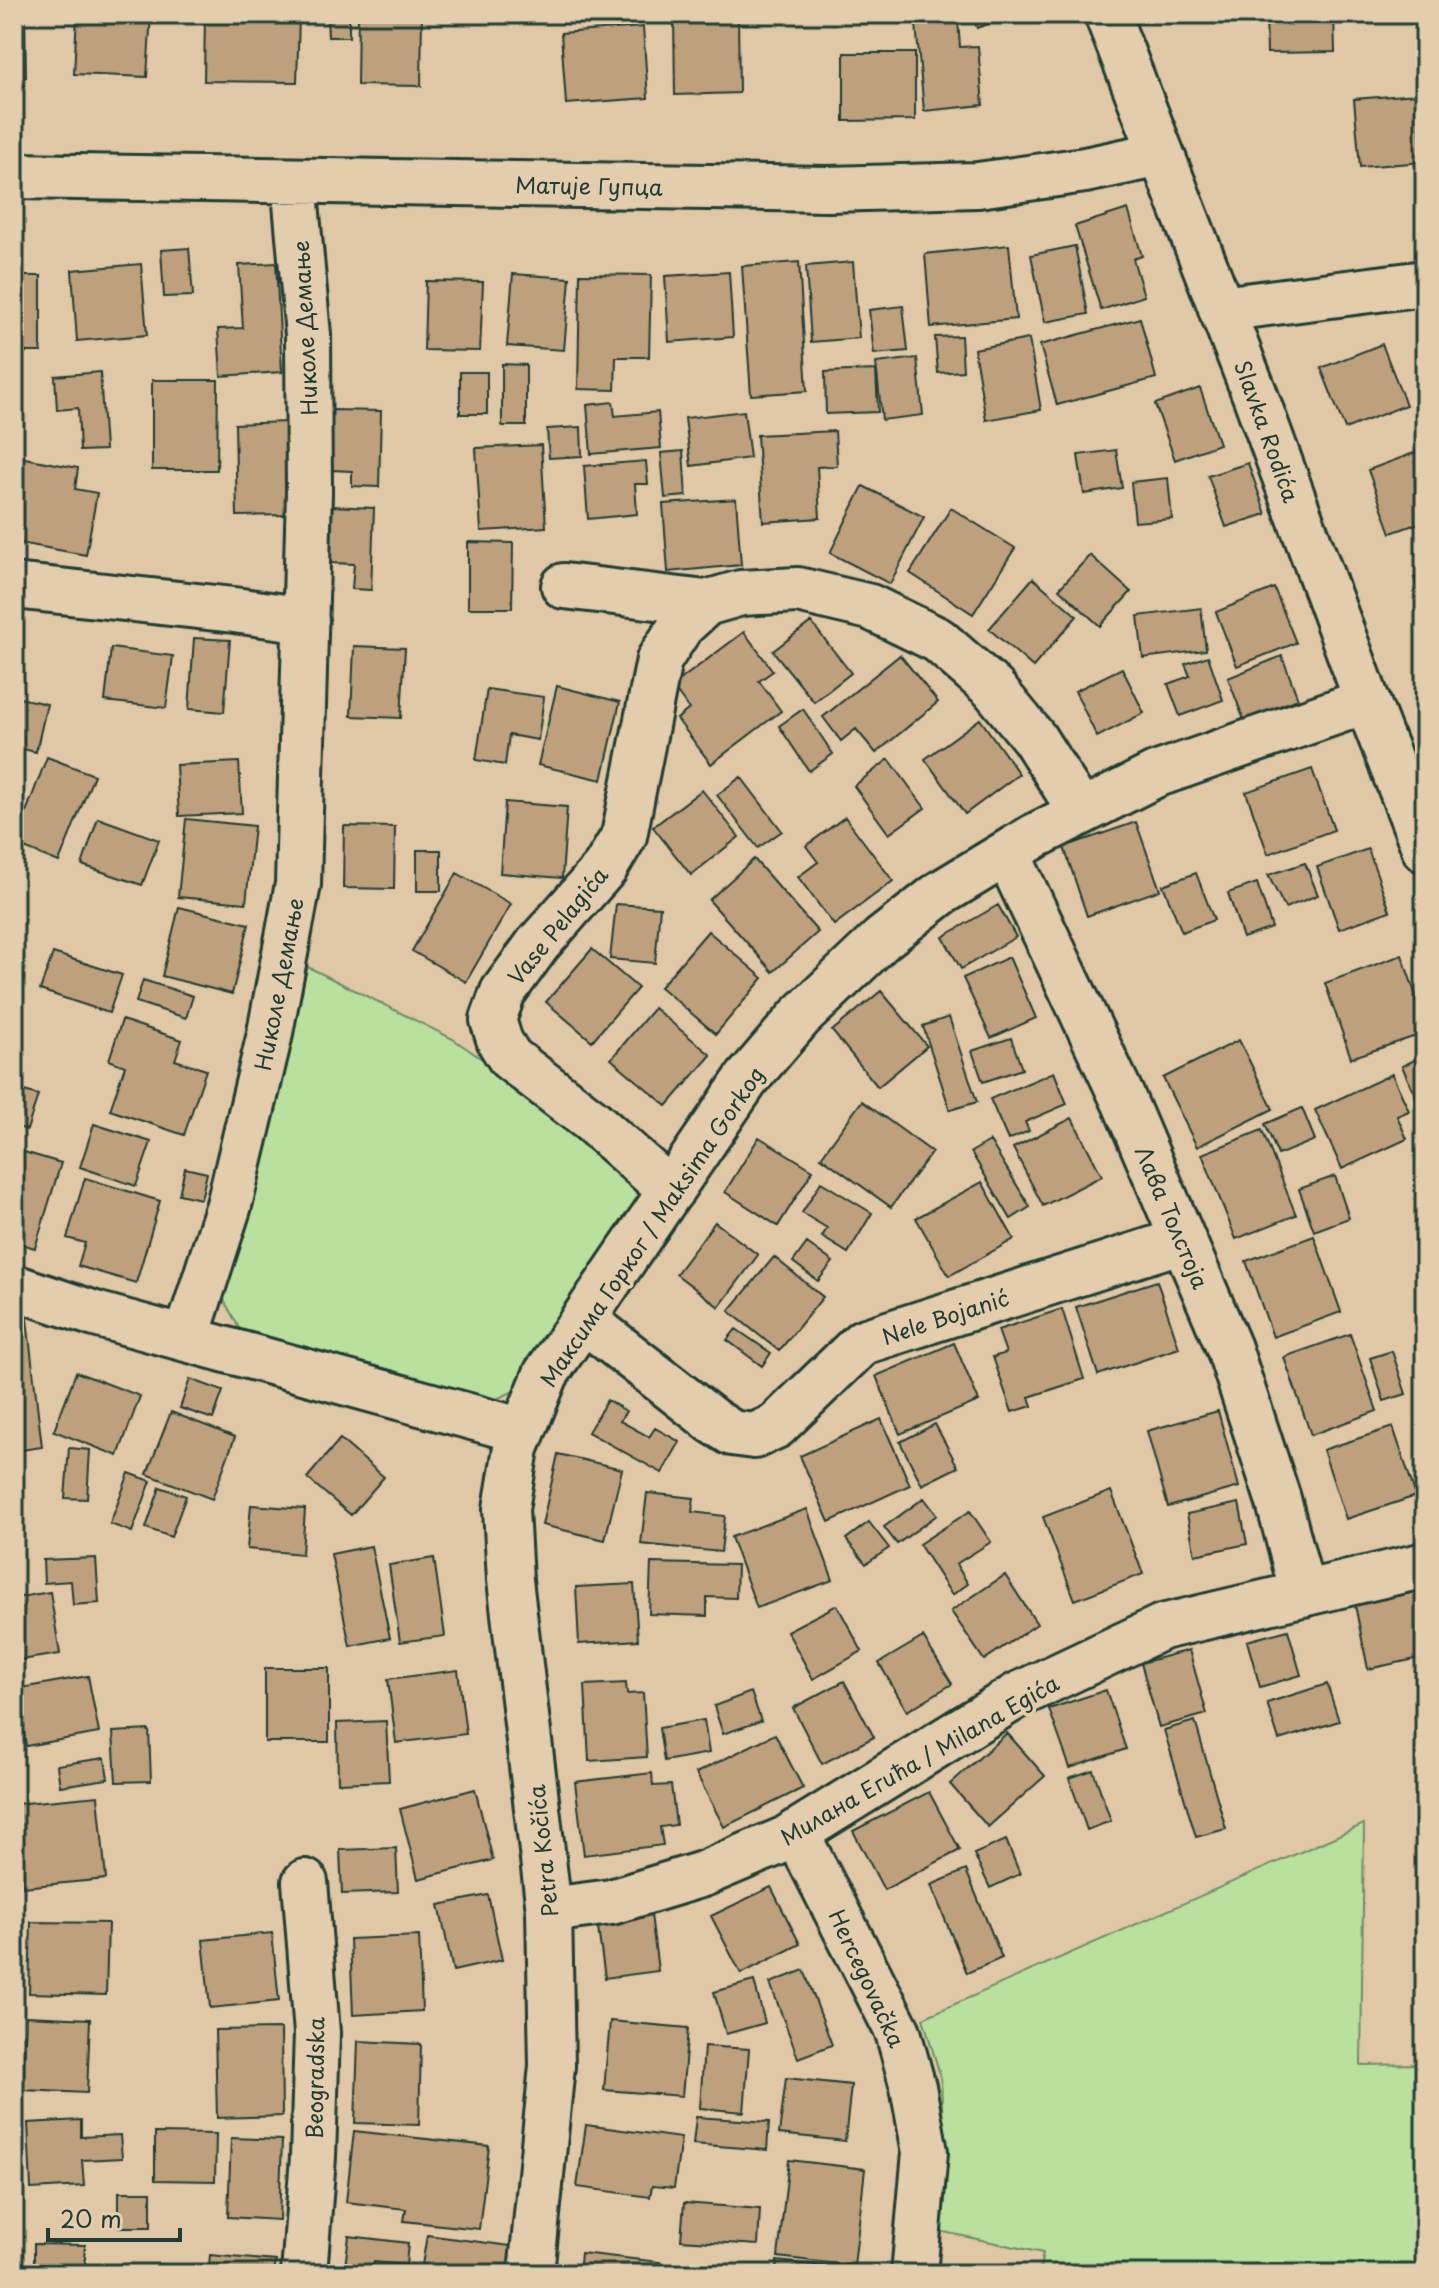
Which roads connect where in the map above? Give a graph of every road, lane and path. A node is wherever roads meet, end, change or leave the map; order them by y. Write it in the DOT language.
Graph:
graph roads {
  1 [pos="1107,14"];
  2 [pos="1161,154"];
  3 [pos="14,176"];
  4 [pos="294,181"];
  5 [pos="1425,283"];
  6 [pos="1221,309"];
  7 [pos="14,586"];
  8 [pos="564,586"];
  9 [pos="706,603"];
  10 [pos="306,620"];
  11 [pos="1367,701"];
  12 [pos="1081,812"];
  13 [pos="1425,850"];
  14 [pos="1007,853"];
  15 [pos="671,1191"];
  16 [pos="1183,1240"];
  17 [pos="14,1287"];
  18 [pos="583,1319"];
  19 [pos="186,1339"];
  20 [pos="523,1431"];
  21 [pos="1425,1565"];
  22 [pos="1303,1594"];
  23 [pos="796,1832"];
  24 [pos="305,1882"];
  25 [pos="549,1910"];
  26 [pos="304,2274"];
  27 [pos="531,2274"];
  28 [pos="914,2274"];
  1 -- 2 [label="street, Slavka Rodića"];
  2 -- 4 [label="street, Матије Гупца"];
  2 -- 6 [label="street, Slavka Rodića"];
  3 -- 4 [label="street, Матије Гупца"];
  4 -- 10 [label="street, Николе Демање"];
  5 -- 6 [label="street"];
  6 -- 11 [label="street, Slavka Rodića"];
  7 -- 10 [label="street"];
  8 -- 9 [label="street, Vase Pelagića"];
  9 -- 12 [label="street, Vase Pelagića"];
  9 -- 15 [label="street, Vase Pelagića"];
  10 -- 19 [label="street, Николе Демање"];
  11 -- 12 [label="street, Максима Горког / Maksima Gorkog"];
  11 -- 13 [label="street, Slavka Rodića"];
  12 -- 14 [label="street, Максима Горког / Maksima Gorkog"];
  14 -- 15 [label="street, Максима Горког / Maksima Gorkog"];
  14 -- 16 [label="street, Лава Толстоја"];
  15 -- 18 [label="street, Максима Горког / Maksima Gorkog"];
  16 -- 18 [label="street, Nele Bojanić"];
  16 -- 22 [label="street, Лава Толстоја"];
  17 -- 19 [label="street"];
  18 -- 20 [label="street, Максима Горког / Maksima Gorkog"];
  19 -- 20 [label="street"];
  20 -- 25 [label="street, Petra Kočića"];
  21 -- 22 [label="street, Милана Егића / Milana Egića"];
  22 -- 23 [label="street, Милана Егића / Milana Egića"];
  23 -- 25 [label="street, Милана Егића / Milana Egića"];
  23 -- 28 [label="street, Hercegovačka"];
  24 -- 26 [label="street, Beogradska"];
  25 -- 27 [label="street, Petra Kočića"];
}
